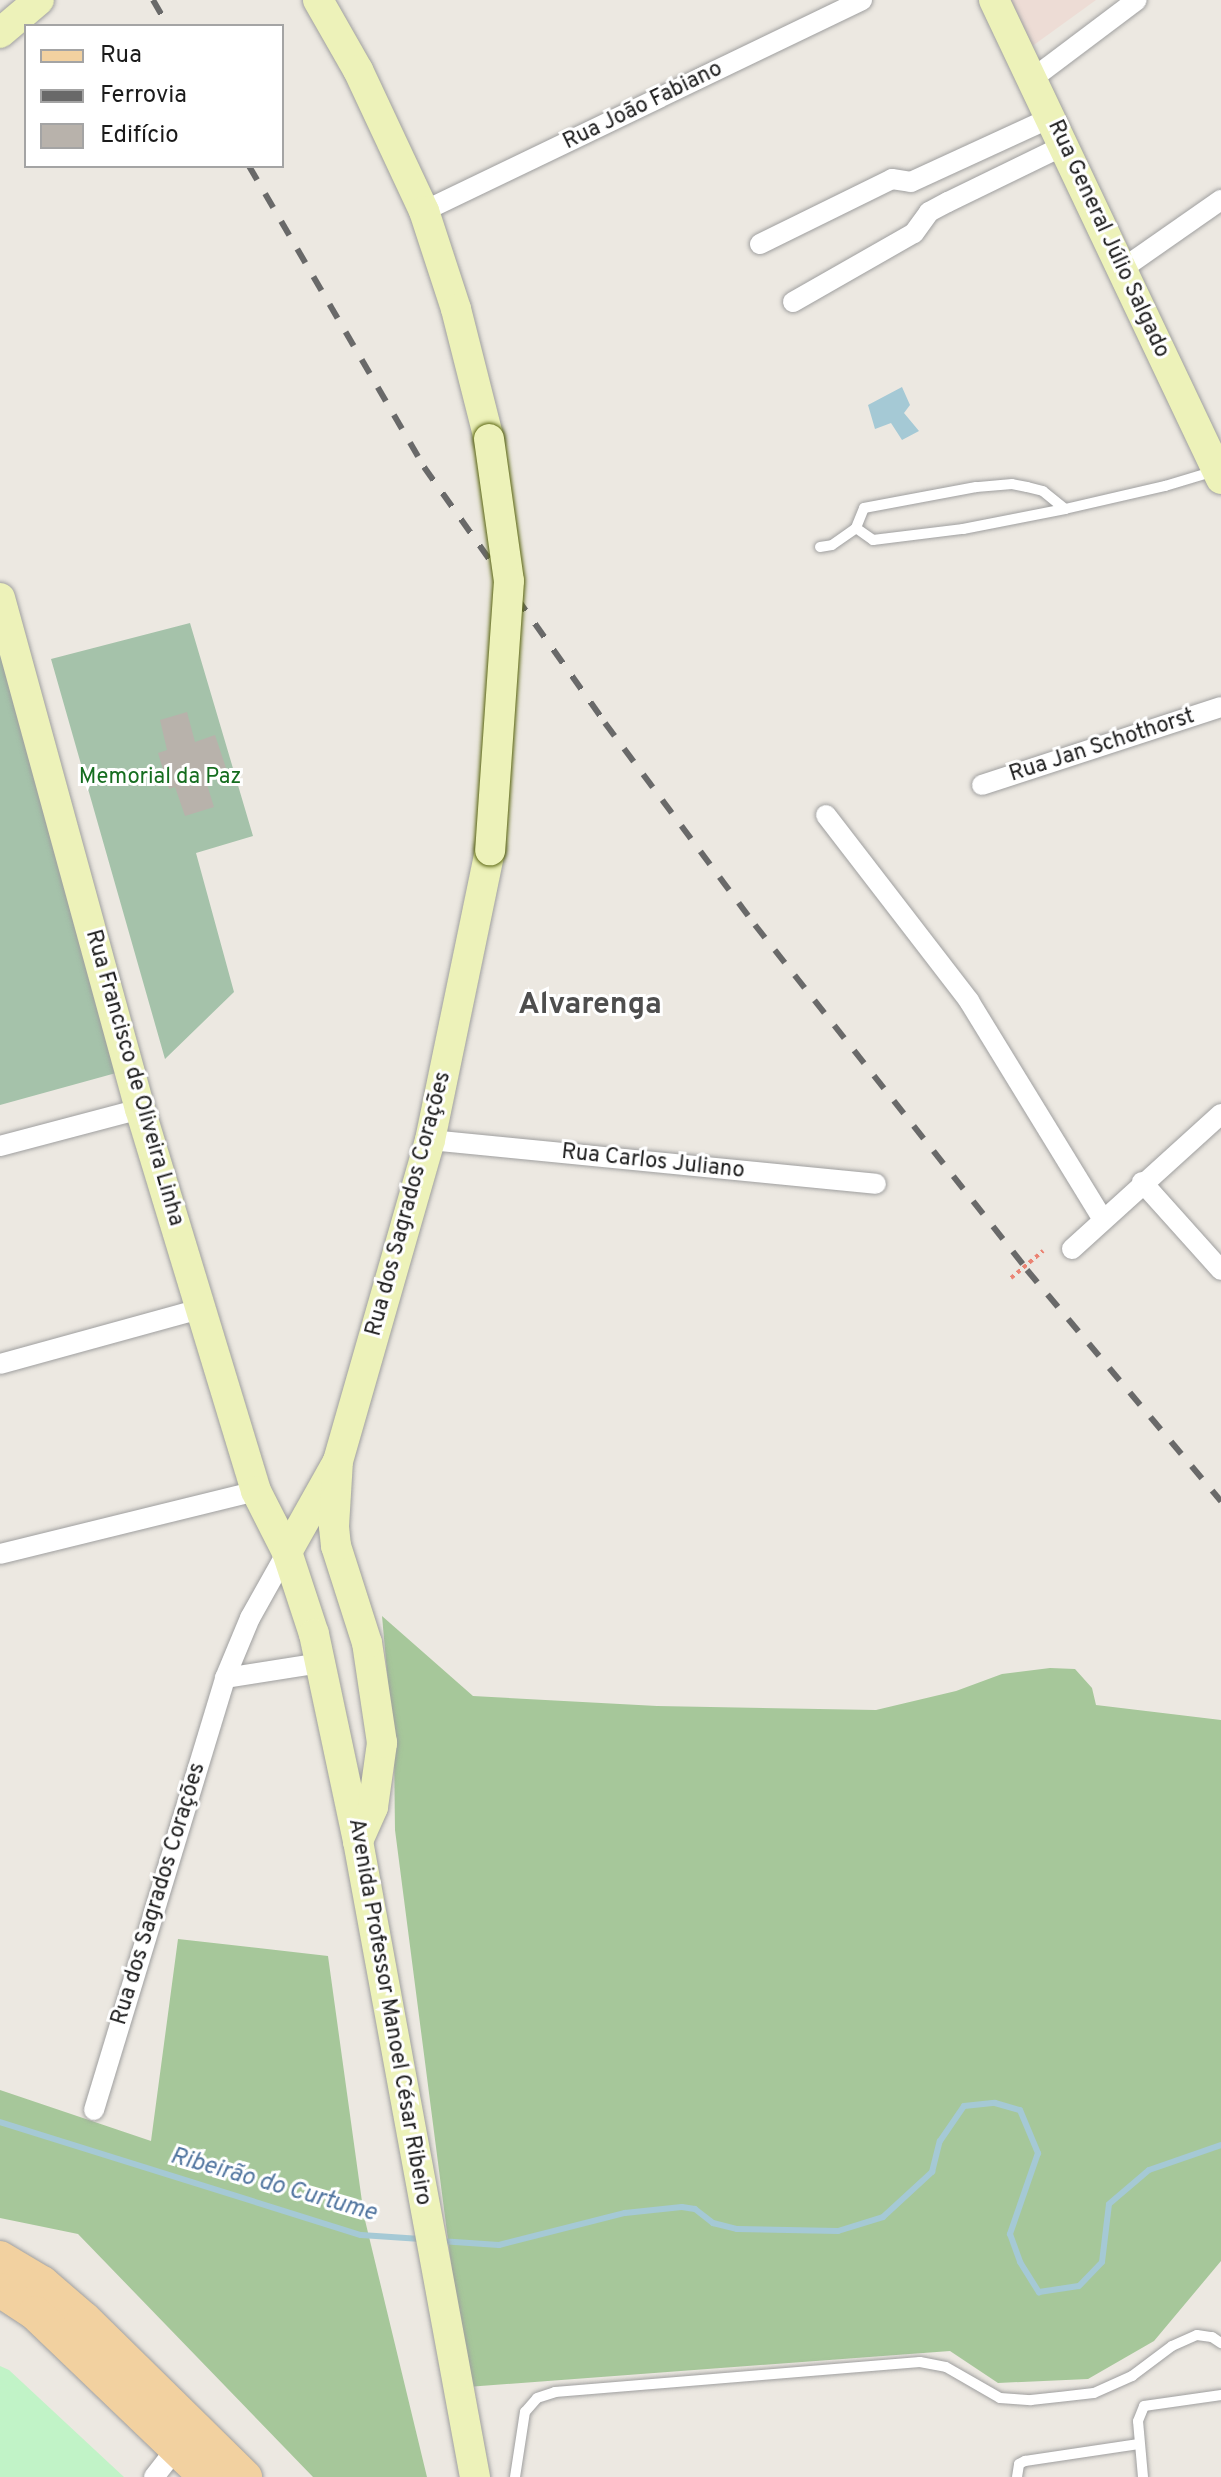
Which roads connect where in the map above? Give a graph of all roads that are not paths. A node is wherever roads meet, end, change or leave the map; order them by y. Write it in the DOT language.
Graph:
graph roads {
  1 [pos="39,0"];
  2 [pos="318,0"];
  3 [pos="862,0"];
  4 [pos="994,0"];
  5 [pos="1137,0"];
  6 [pos="0,33"];
  7 [pos="1032,79"];
  8 [pos="1050,118"];
  9 [pos="1063,146"];
  10 [pos="911,182"];
  11 [pos="1221,200"];
  12 [pos="424,211"];
  13 [pos="929,212"];
  14 [pos="760,244"];
  15 [pos="1122,269"];
  16 [pos="793,302"];
  17 [pos="1218,469"];
  18 [pos="1065,509"];
  19 [pos="856,528"];
  20 [pos="820,547"];
  21 [pos="0,598"];
  22 [pos="1221,707"];
  23 [pos="982,785"];
  24 [pos="826,815"];
  25 [pos="140,1109"];
  26 [pos="1221,1114"];
  27 [pos="430,1140"];
  28 [pos="0,1146"];
  29 [pos="1142,1182"];
  30 [pos="876,1184"];
  31 [pos="1102,1218"];
  32 [pos="1072,1249"];
  33 [pos="1221,1270"];
  34 [pos="203,1308"];
  35 [pos="0,1364"];
  36 [pos="338,1461"];
  37 [pos="256,1491"];
  38 [pos="287,1552"];
  39 [pos="0,1554"];
  40 [pos="367,1643"];
  41 [pos="321,1663"];
  42 [pos="225,1678"];
  43 [pos="358,1841"];
  44 [pos="94,2110"];
  45 [pos="0,2258"];
  46 [pos="0,2290"];
  47 [pos="1221,2343"];
  48 [pos="1221,2395"];
  49 [pos="1139,2444"];
  50 [pos="176,2449"];
  51 [pos="154,2477"];
  52 [pos="206,2477"];
  53 [pos="245,2477"];
  54 [pos="475,2477"];
  55 [pos="515,2477"];
  56 [pos="1017,2477"];
  57 [pos="1143,2477"];
  1 -- 6 [label="main road"];
  2 -- 12 [label="main road, Rua dos Sagrados Corações"];
  3 -- 12 [label="street, Rua João Fabiano"];
  4 -- 7 [label="main road, Rua General Júlio Salgado"];
  5 -- 7 [label="street"];
  7 -- 8 [label="main road, Rua General Júlio Salgado"];
  8 -- 9 [label="main road, Rua General Júlio Salgado"];
  8 -- 10 [label="street"];
  9 -- 13 [label="street"];
  9 -- 15 [label="main road, Rua General Júlio Salgado"];
  10 -- 13 [label="street"];
  10 -- 14 [label="street"];
  11 -- 15 [label="street"];
  12 -- 27 [label="main road, Rua dos Sagrados Corações, bridge"];
  13 -- 16 [label="street"];
  15 -- 17 [label="main road, Rua General Júlio Salgado"];
  17 -- 18 [label="lane"];
  18 -- 19 [label="lane"];
  18 -- 19 [label="lane"];
  19 -- 20 [label="lane"];
  21 -- 25 [label="main road, Rua Francisco de Oliveira Linha"];
  22 -- 23 [label="street, Rua Jan Schothorst"];
  24 -- 31 [label="street"];
  25 -- 28 [label="street"];
  25 -- 34 [label="main road, Rua Francisco de Oliveira Linha"];
  26 -- 29 [label="street"];
  27 -- 30 [label="street, Rua Carlos Juliano"];
  27 -- 36 [label="main road, Rua dos Sagrados Corações"];
  29 -- 31 [label="street"];
  29 -- 33 [label="street"];
  31 -- 32 [label="street"];
  34 -- 35 [label="street"];
  34 -- 37 [label="main road, Rua Francisco de Oliveira Linha"];
  36 -- 38 [label="main road"];
  36 -- 40 [label="main road"];
  37 -- 38 [label="main road, Rua Francisco de Oliveira Linha"];
  37 -- 39 [label="street"];
  38 -- 41 [label="main road, Avenida Professor Manoel César Ribeiro"];
  38 -- 42 [label="street, Rua dos Sagrados Corações"];
  40 -- 41 [label="main road"];
  40 -- 43 [label="main road"];
  41 -- 42 [label="street"];
  41 -- 43 [label="main road, Avenida Professor Manoel César Ribeiro"];
  42 -- 44 [label="street, Rua dos Sagrados Corações"];
  43 -- 54 [label="main road, Avenida Professor Manoel César Ribeiro"];
  45 -- 53 [label="main road"];
  46 -- 50 [label="main road"];
  47 -- 55 [label="lane"];
  48 -- 49 [label="lane"];
  49 -- 56 [label="lane"];
  49 -- 57 [label="lane"];
  50 -- 51 [label="street"];
  50 -- 52 [label="main road"];
}
